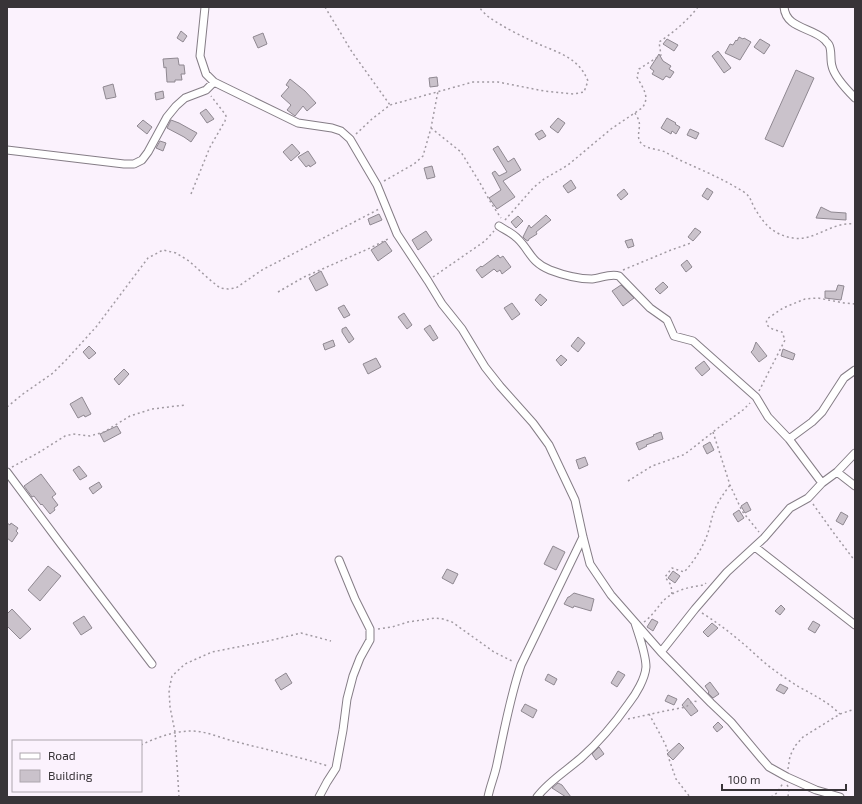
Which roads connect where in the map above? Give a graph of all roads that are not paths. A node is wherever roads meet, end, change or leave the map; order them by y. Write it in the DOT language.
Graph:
graph roads {
  1 [pos="205,7"];
  2 [pos="784,7"];
  3 [pos="214,82"];
  4 [pos="855,98"];
  5 [pos="7,150"];
  6 [pos="499,226"];
  7 [pos="855,370"];
  8 [pos="789,439"];
  9 [pos="855,453"];
  10 [pos="7,471"];
  11 [pos="837,472"];
  12 [pos="822,483"];
  13 [pos="855,486"];
  14 [pos="583,537"];
  15 [pos="755,547"];
  16 [pos="339,560"];
  17 [pos="637,623"];
  18 [pos="855,625"];
  19 [pos="661,652"];
  20 [pos="152,664"];
  21 [pos="319,797"];
  22 [pos="488,797"];
  23 [pos="538,797"];
  24 [pos="840,797"];
  1 -- 3 [label="street"];
  2 -- 4 [label="street"];
  3 -- 5 [label="street"];
  3 -- 14 [label="street"];
  6 -- 8 [label="street"];
  7 -- 8 [label="street"];
  8 -- 12 [label="street"];
  9 -- 11 [label="street"];
  10 -- 20 [label="street"];
  11 -- 12 [label="street"];
  11 -- 13 [label="street"];
  12 -- 15 [label="street"];
  14 -- 17 [label="street"];
  14 -- 22 [label="street"];
  15 -- 18 [label="street"];
  15 -- 19 [label="street"];
  16 -- 21 [label="street"];
  17 -- 19 [label="street"];
  17 -- 23 [label="street"];
  19 -- 24 [label="street"];
}
